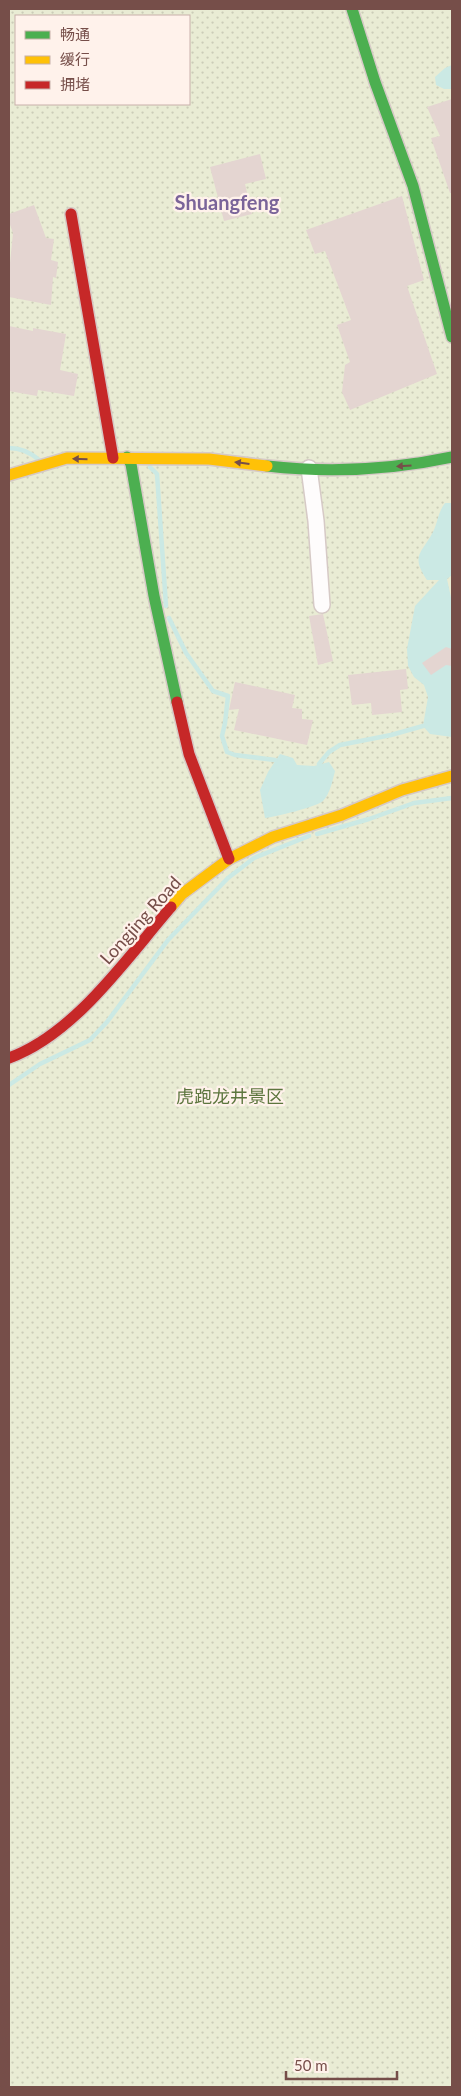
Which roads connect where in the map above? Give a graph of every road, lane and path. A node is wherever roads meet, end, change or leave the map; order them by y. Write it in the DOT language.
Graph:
graph roads {
  1 [pos="352,9"];
  2 [pos="72,214"];
  3 [pos="452,337"];
  4 [pos="452,457"];
  5 [pos="113,458"];
  6 [pos="130,464"];
  7 [pos="309,468"];
  8 [pos="9,475"];
  9 [pos="322,605"];
  10 [pos="452,776"];
  11 [pos="228,859"];
  12 [pos="9,1058"];
  1 -- 3 [label="street"];
  2 -- 5 [label="street"];
  4 -- 7 [label="street, one-way"];
  5 -- 6 [label="street"];
  5 -- 8 [label="street, one-way"];
  7 -- 6 [label="street, one-way"];
  6 -- 11 [label="street"];
  7 -- 9 [label="street"];
  10 -- 11 [label="street, Longjing Road"];
  11 -- 12 [label="street, Longjing Road"];
}
